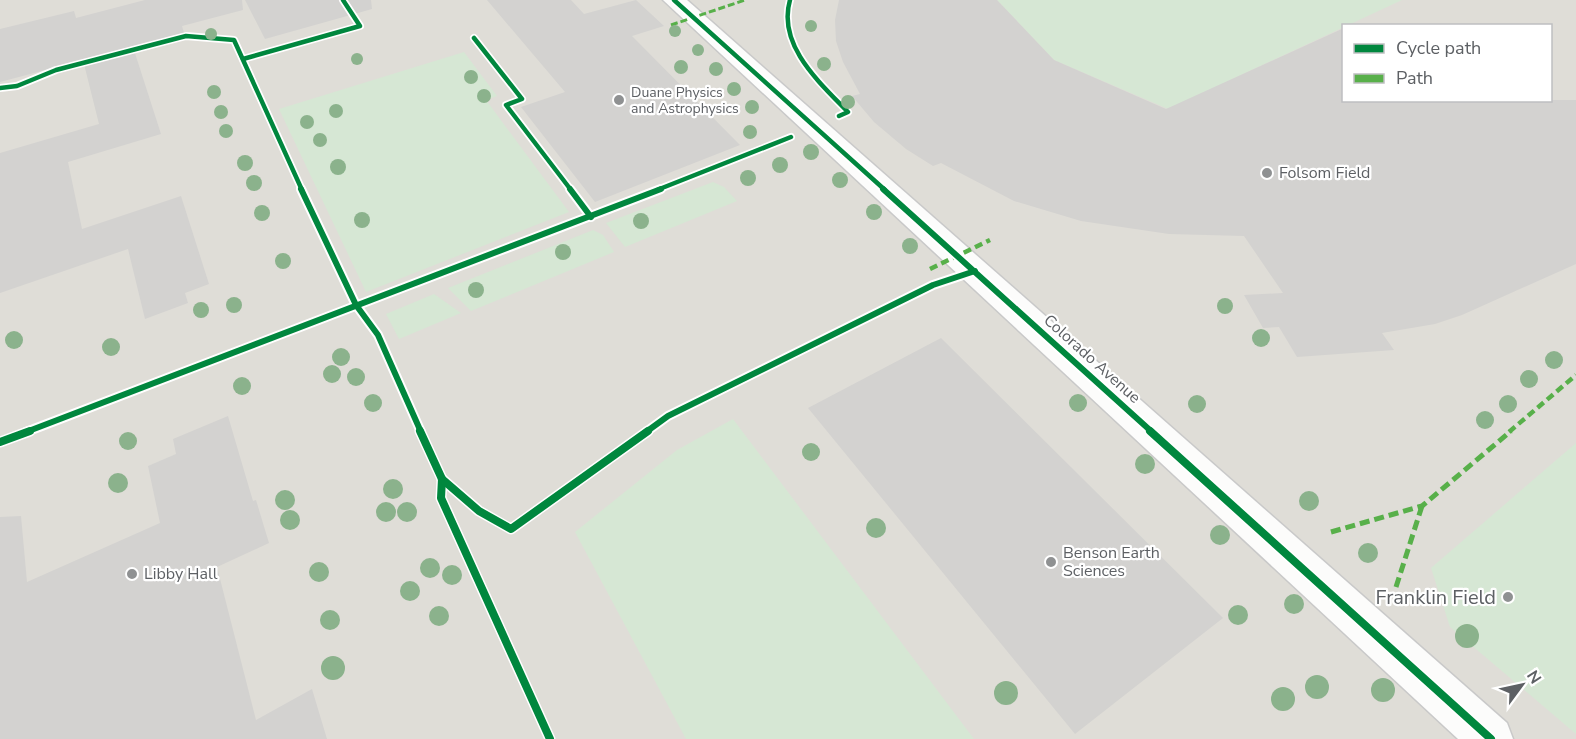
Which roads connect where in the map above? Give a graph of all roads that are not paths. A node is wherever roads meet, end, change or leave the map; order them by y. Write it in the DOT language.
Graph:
graph roads {
  1 [pos="674,0"];
  2 [pos="1491,739"];
  1 -- 2 [label="street, Colorado Avenue"];
}
